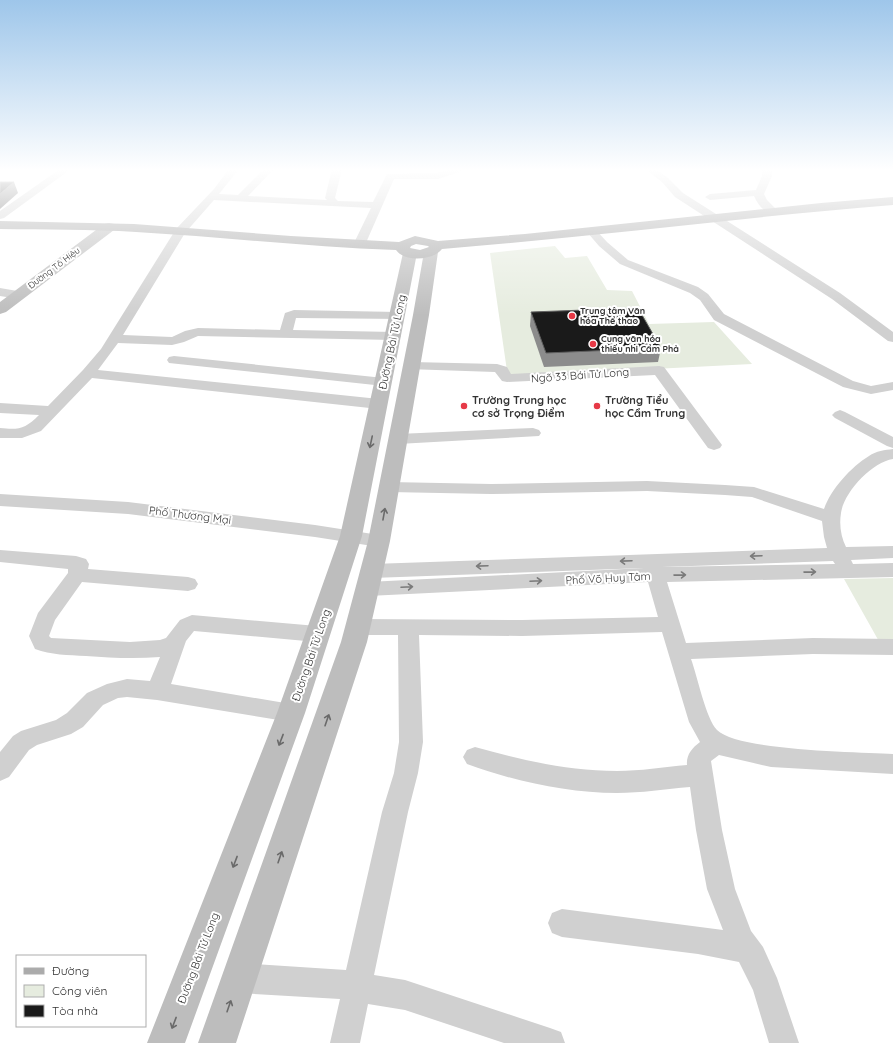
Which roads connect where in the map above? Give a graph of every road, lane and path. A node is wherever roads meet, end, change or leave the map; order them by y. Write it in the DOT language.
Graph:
graph roads {
  1 [pos="193,218"];
  2 [pos="372,218"];
  3 [pos="713,218"];
  4 [pos="716,218"];
  5 [pos="0,225"];
  6 [pos="109,227"];
  7 [pos="180,231"];
  8 [pos="592,232"];
  9 [pos="359,245"];
  10 [pos="420,249"];
  11 [pos="0,292"];
  12 [pos="19,294"];
  13 [pos="0,309"];
  14 [pos="404,322"];
  15 [pos="285,334"];
  16 [pos="893,338"];
  17 [pos="114,339"];
  18 [pos="174,360"];
  19 [pos="412,366"];
  20 [pos="88,373"];
  21 [pos="893,386"];
  22 [pos="380,400"];
  23 [pos="0,408"];
  24 [pos="52,411"];
  25 [pos="840,415"];
  26 [pos="400,426"];
  27 [pos="533,433"];
  28 [pos="0,434"];
  29 [pos="893,444"];
  30 [pos="714,445"];
  31 [pos="893,454"];
  32 [pos="389,487"];
  33 [pos="0,500"];
  34 [pos="831,518"];
  35 [pos="351,536"];
  36 [pos="380,541"];
  37 [pos="893,552"];
  38 [pos="838,554"];
  39 [pos="0,556"];
  40 [pos="653,568"];
  41 [pos="893,570"];
  42 [pos="848,571"];
  43 [pos="78,574"];
  44 [pos="336,579"];
  45 [pos="370,580"];
  46 [pos="188,584"];
  47 [pos="670,624"];
  48 [pos="358,627"];
  49 [pos="408,628"];
  50 [pos="317,634"];
  51 [pos="176,641"];
  52 [pos="893,647"];
  53 [pos="678,651"];
  54 [pos="157,691"];
  55 [pos="291,713"];
  56 [pos="718,742"];
  57 [pos="475,757"];
  58 [pos="893,764"];
  59 [pos="0,770"];
  60 [pos="700,775"];
  61 [pos="562,923"];
  62 [pos="748,949"];
  63 [pos="239,978"];
  64 [pos="358,986"];
  65 [pos="166,1043"];
  66 [pos="216,1043"];
  67 [pos="345,1043"];
  68 [pos="550,1043"];
  69 [pos="784,1043"];
  1 -- 7 [label="street"];
  2 -- 9 [label="street"];
  3 -- 4 [label="main road"];
  3 -- 8 [label="main road"];
  3 -- 16 [label="street"];
  5 -- 6 [label="main road"];
  6 -- 7 [label="main road"];
  6 -- 12 [label="street, Đường Tô Hiệu"];
  7 -- 9 [label="main road"];
  7 -- 17 [label="street"];
  8 -- 10 [label="main road"];
  8 -- 21 [label="street"];
  9 -- 10 [label="main road"];
  10 -- 14 [label="street, Đường Bái Tử Long"];
  11 -- 12 [label="street"];
  12 -- 13 [label="street, Đường Tô Hiệu"];
  14 -- 15 [label="street"];
  14 -- 15 [label="street"];
  14 -- 19 [label="street, Đường Bái Tử Long"];
  14 -- 22 [label="street, Đường Bái Tử Long"];
  15 -- 17 [label="street"];
  17 -- 20 [label="street"];
  18 -- 22 [label="street"];
  19 -- 26 [label="street, Đường Bái Tử Long"];
  19 -- 30 [label="street, Ngõ 33 Bái Tử Long"];
  20 -- 22 [label="street"];
  20 -- 24 [label="street"];
  22 -- 26 [label="street"];
  22 -- 35 [label="street, Đường Bái Tử Long, one-way"];
  23 -- 24 [label="street"];
  24 -- 28 [label="street"];
  25 -- 29 [label="street"];
  26 -- 27 [label="street"];
  26 -- 32 [label="street, Đường Bái Tử Long"];
  31 -- 34 [label="street"];
  32 -- 34 [label="street"];
  36 -- 32 [label="street, Đường Bái Tử Long, one-way"];
  33 -- 35 [label="street, Phố Thương Mại"];
  34 -- 38 [label="street"];
  35 -- 36 [label="street, Phố Thương Mại"];
  35 -- 44 [label="street, Đường Bái Tử Long"];
  36 -- 45 [label="street, Đường Bái Tử Long"];
  37 -- 38 [label="street, Phố Võ Huy Tâm"];
  38 -- 40 [label="street, Phố Võ Huy Tâm, one-way"];
  38 -- 42 [label="street"];
  39 -- 43 [label="street"];
  40 -- 42 [label="street, Phố Võ Huy Tâm, one-way"];
  40 -- 45 [label="street, Phố Võ Huy Tâm"];
  40 -- 47 [label="street"];
  41 -- 42 [label="street, Phố Võ Huy Tâm"];
  43 -- 46 [label="street"];
  43 -- 51 [label="street"];
  44 -- 45 [label="street"];
  44 -- 50 [label="street, Đường Bái Tử Long"];
  45 -- 48 [label="street, Đường Bái Tử Long"];
  47 -- 49 [label="street"];
  47 -- 53 [label="street"];
  48 -- 49 [label="street"];
  63 -- 48 [label="street, Đường Bái Tử Long, one-way"];
  49 -- 64 [label="street"];
  50 -- 51 [label="street"];
  50 -- 55 [label="street, Đường Bái Tử Long"];
  51 -- 54 [label="street"];
  52 -- 53 [label="street"];
  53 -- 56 [label="street"];
  54 -- 55 [label="street"];
  54 -- 59 [label="street"];
  55 -- 65 [label="street, Đường Bái Tử Long, one-way"];
  56 -- 58 [label="street"];
  56 -- 60 [label="street"];
  57 -- 60 [label="street"];
  60 -- 62 [label="street"];
  61 -- 62 [label="street"];
  62 -- 69 [label="street"];
  63 -- 64 [label="street"];
  66 -- 63 [label="street, Đường Bái Tử Long, one-way"];
  64 -- 67 [label="street"];
  64 -- 68 [label="street"];
}
